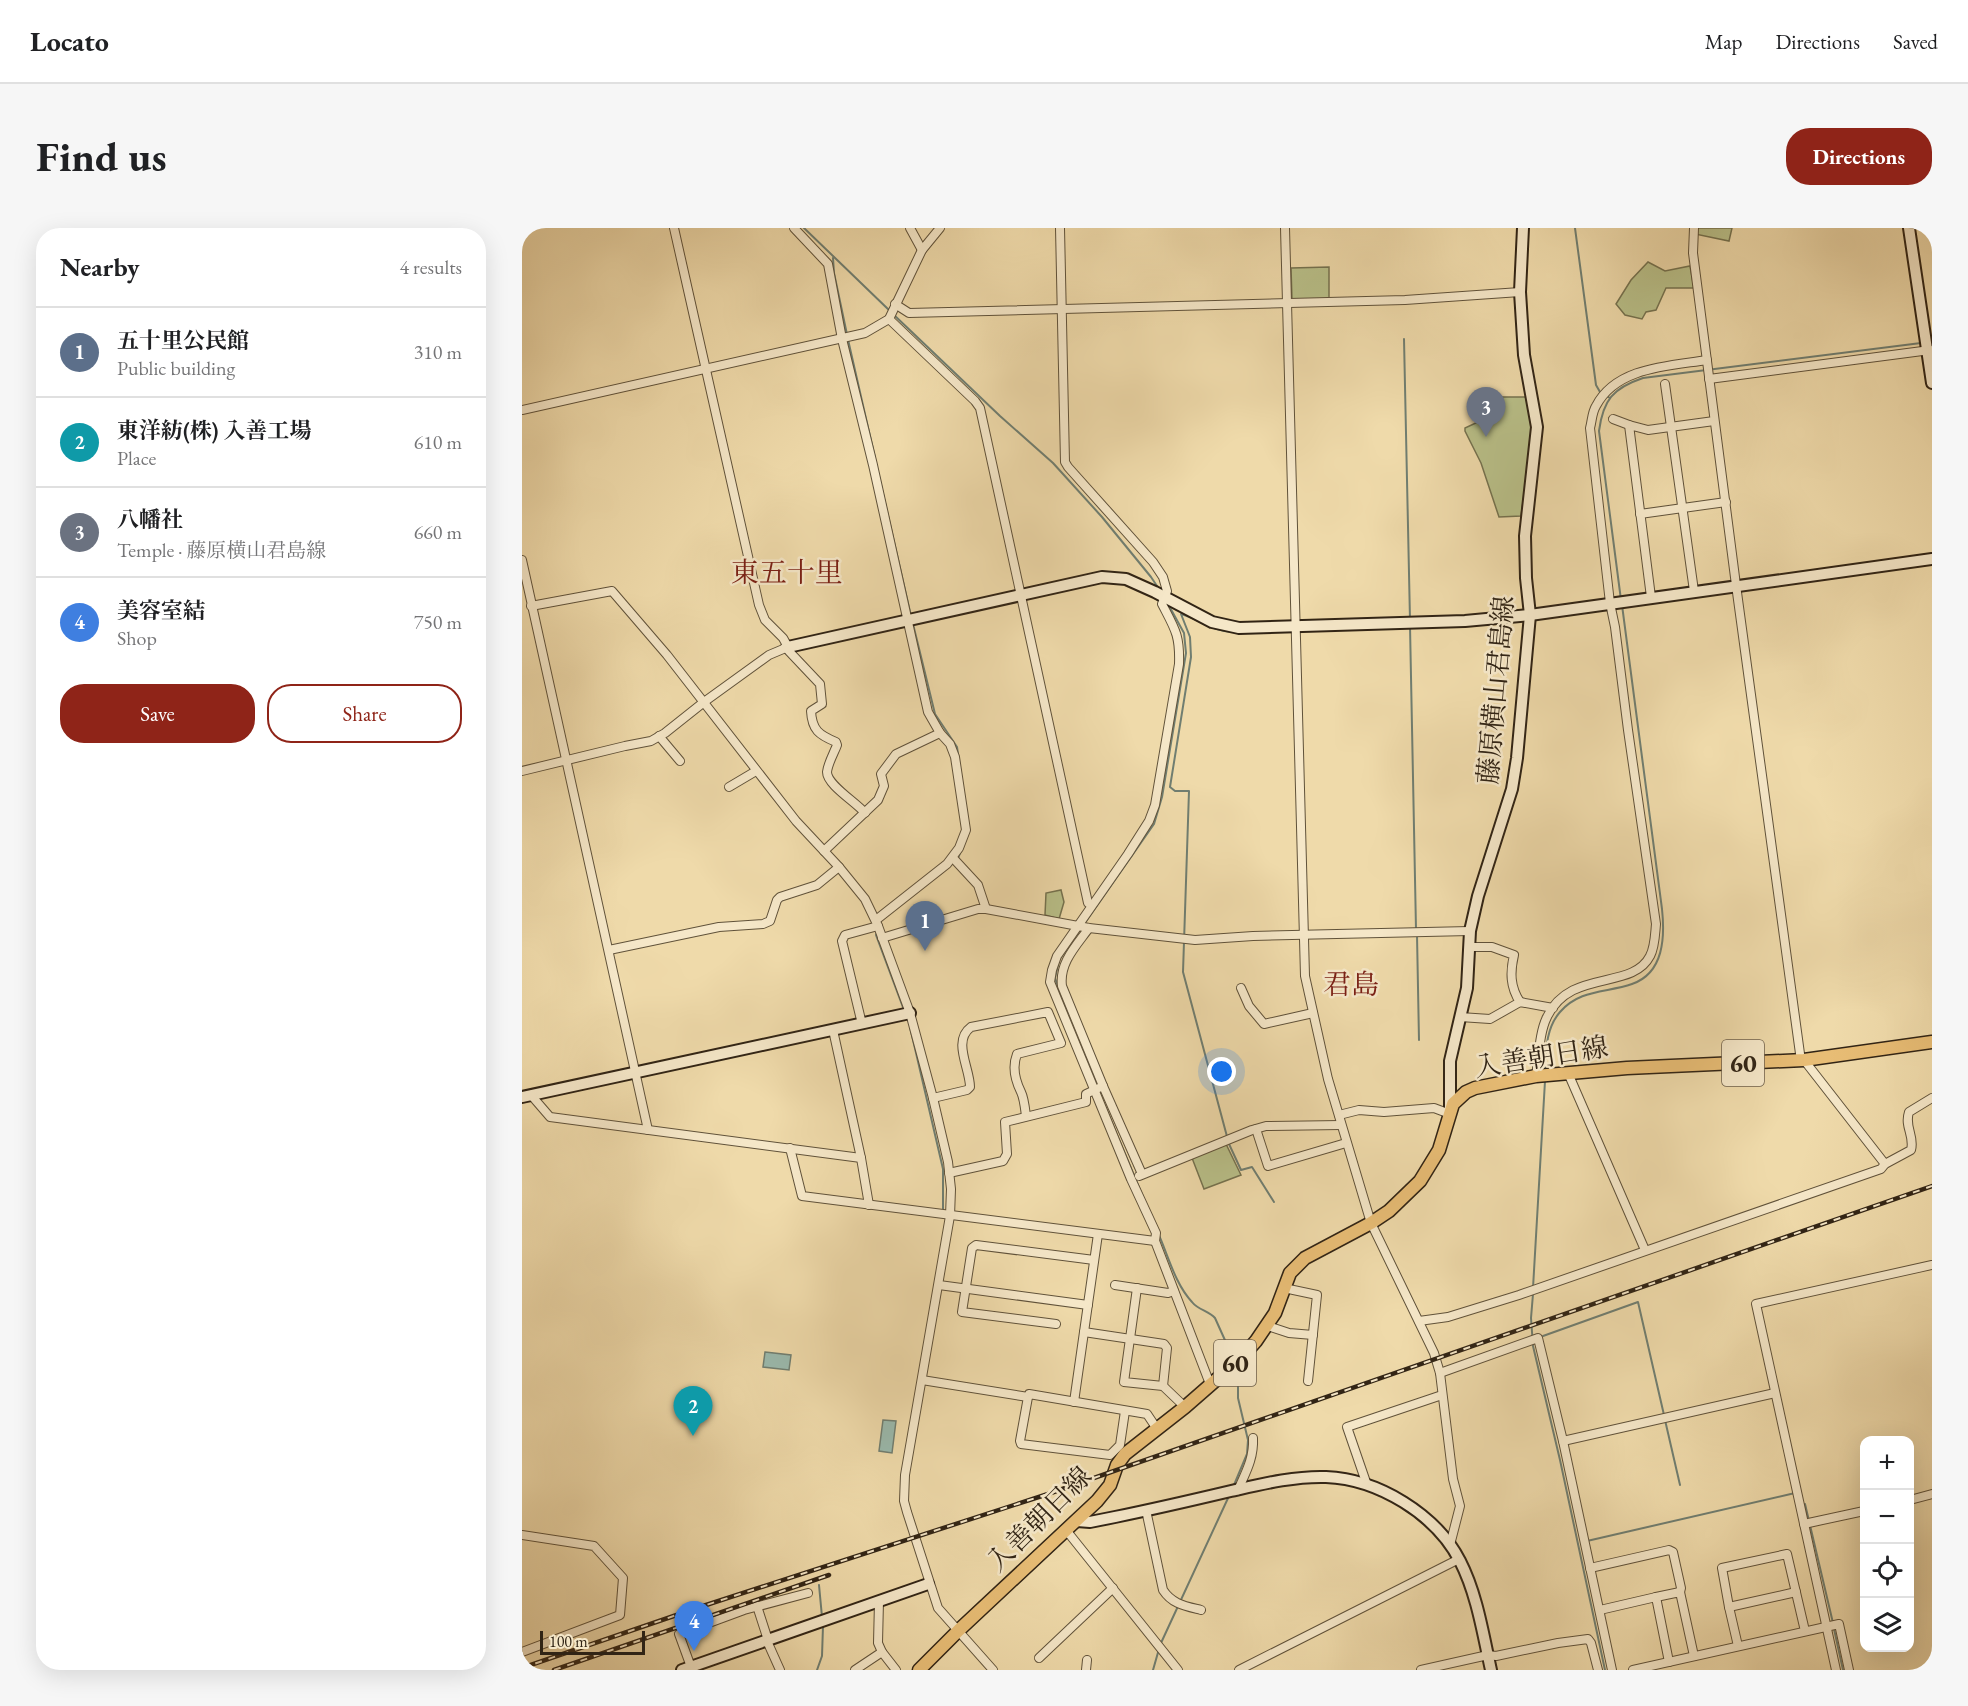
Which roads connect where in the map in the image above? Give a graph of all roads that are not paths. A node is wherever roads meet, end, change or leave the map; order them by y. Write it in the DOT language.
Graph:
graph roads {
  1 [pos="674,228"];
  2 [pos="794,228"];
  3 [pos="910,228"];
  4 [pos="940,228"];
  5 [pos="1060,228"];
  6 [pos="1285,228"];
  7 [pos="1523,228"];
  8 [pos="1694,228"];
  9 [pos="1910,228"];
  10 [pos="922,250"];
  11 [pos="1520,292"];
  12 [pos="1287,303"];
  13 [pos="895,304"];
  14 [pos="1063,309"];
  15 [pos="889,319"];
  16 [pos="842,339"];
  17 [pos="1930,350"];
  18 [pos="1707,360"];
  19 [pos="705,368"];
  20 [pos="1709,377"];
  21 [pos="1932,383"];
  22 [pos="1665,384"];
  23 [pos="522,410"];
  24 [pos="1613,419"];
  25 [pos="1714,422"];
  26 [pos="1629,425"];
  27 [pos="1670,427"];
  28 [pos="1726,502"];
  29 [pos="1682,508"];
  30 [pos="1640,514"];
  31 [pos="522,560"];
  32 [pos="1932,560"];
  33 [pos="1736,585"];
  34 [pos="1694,591"];
  35 [pos="1023,595"];
  36 [pos="1651,597"];
  37 [pos="1166,598"];
  38 [pos="1610,603"];
  39 [pos="531,606"];
  40 [pos="1530,615"];
  41 [pos="906,621"];
  42 [pos="1295,626"];
  43 [pos="787,647"];
  44 [pos="704,702"];
  45 [pos="940,734"];
  46 [pos="659,736"];
  47 [pos="566,761"];
  48 [pos="680,761"];
  49 [pos="522,771"];
  50 [pos="756,771"];
  51 [pos="729,787"];
  52 [pos="865,813"];
  53 [pos="824,851"];
  54 [pos="953,858"];
  55 [pos="839,867"];
  56 [pos="1091,906"];
  57 [pos="986,909"];
  58 [pos="877,923"];
  59 [pos="1078,925"];
  60 [pos="1089,928"];
  61 [pos="1470,931"];
  62 [pos="1303,935"];
  63 [pos="882,938"];
  64 [pos="1469,947"];
  65 [pos="609,950"];
  66 [pos="1241,988"];
  67 [pos="1520,1002"];
  68 [pos="1552,1008"];
  69 [pos="910,1013"];
  70 [pos="1314,1014"];
  71 [pos="1460,1017"];
  72 [pos="862,1024"];
  73 [pos="833,1030"];
  74 [pos="1932,1042"];
  75 [pos="1802,1060"];
  76 [pos="635,1073"];
  77 [pos="1569,1073"];
  78 [pos="1536,1076"];
  79 [pos="1103,1086"];
  80 [pos="1093,1090"];
  81 [pos="526,1096"];
  82 [pos="933,1098"];
  83 [pos="1932,1098"];
  84 [pos="1450,1114"];
  85 [pos="1339,1115"];
  86 [pos="1026,1116"];
  87 [pos="1341,1125"];
  88 [pos="1256,1129"];
  89 [pos="648,1130"];
  90 [pos="1347,1143"];
  91 [pos="790,1148"];
  92 [pos="861,1158"];
  93 [pos="1885,1164"];
  94 [pos="949,1173"];
  95 [pos="1142,1174"];
  96 [pos="1131,1179"];
  97 [pos="869,1205"];
  98 [pos="950,1216"];
  99 [pos="1371,1223"];
  100 [pos="1098,1234"];
  101 [pos="1155,1241"];
  102 [pos="1645,1250"];
  103 [pos="1094,1260"];
  104 [pos="1932,1265"];
  105 [pos="939,1285"];
  106 [pos="1115,1285"];
  107 [pos="965,1288"];
  108 [pos="1137,1288"];
  109 [pos="1284,1288"];
  110 [pos="1174,1291"];
  111 [pos="1088,1305"];
  112 [pos="1419,1321"];
  113 [pos="1056,1324"];
  114 [pos="1268,1326"];
  115 [pos="1084,1332"];
  116 [pos="1313,1335"];
  117 [pos="1130,1339"];
  118 [pos="1440,1373"];
  119 [pos="922,1380"];
  120 [pos="1308,1381"];
  121 [pos="1210,1384"];
  122 [pos="1163,1386"];
  123 [pos="1775,1393"];
  124 [pos="1442,1395"];
  125 [pos="1028,1397"];
  126 [pos="1074,1402"];
  127 [pos="1185,1407"];
  128 [pos="1125,1411"];
  129 [pos="1157,1429"];
  130 [pos="1253,1438"];
  131 [pos="1563,1441"];
  132 [pos="1367,1485"];
  133 [pos="1238,1490"];
  134 [pos="1932,1494"];
  135 [pos="1914,1499"];
  136 [pos="1146,1510"];
  137 [pos="1860,1512"];
  138 [pos="1077,1521"];
  139 [pos="1804,1524"];
  140 [pos="1066,1530"];
  141 [pos="522,1535"];
  142 [pos="1450,1545"];
  143 [pos="1459,1559"];
  144 [pos="1590,1568"];
  145 [pos="928,1584"];
  146 [pos="1113,1588"];
  147 [pos="1680,1592"];
  148 [pos="1796,1592"];
  149 [pos="808,1593"];
  150 [pos="1656,1598"];
  151 [pos="879,1601"];
  152 [pos="757,1606"];
  153 [pos="1729,1607"];
  154 [pos="1201,1610"];
  155 [pos="1600,1610"];
  156 [pos="1827,1626"];
  157 [pos="959,1630"];
  158 [pos="1805,1631"];
  159 [pos="767,1640"];
  160 [pos="1738,1646"];
  161 [pos="522,1652"];
  162 [pos="882,1652"];
  163 [pos="1488,1655"];
  164 [pos="1694,1656"];
  165 [pos="1039,1658"];
  166 [pos="1087,1660"];
  167 [pos="1670,1662"];
  168 [pos="1454,1666"];
  169 [pos="693,1668"];
  170 [pos="780,1670"];
  171 [pos="855,1670"];
  172 [pos="896,1670"];
  173 [pos="919,1670"];
  174 [pos="993,1670"];
  175 [pos="1086,1670"];
  176 [pos="1178,1670"];
  177 [pos="1239,1670"];
  178 [pos="1421,1670"];
  179 [pos="1491,1670"];
  180 [pos="1598,1670"];
  181 [pos="1612,1670"];
  182 [pos="1634,1670"];
  183 [pos="1836,1670"];
  184 [pos="1849,1670"];
  1 -- 19 [label="street"];
  2 -- 16 [label="street"];
  3 -- 10 [label="street"];
  4 -- 10 [label="street"];
  5 -- 14 [label="street"];
  6 -- 12 [label="street"];
  7 -- 11 [label="street, 藤原横山君島線"];
  8 -- 18 [label="street"];
  9 -- 17 [label="street"];
  10 -- 13 [label="street"];
  11 -- 12 [label="street"];
  11 -- 40 [label="street, 藤原横山君島線"];
  12 -- 14 [label="street"];
  12 -- 42 [label="street"];
  13 -- 14 [label="street"];
  13 -- 15 [label="street"];
  14 -- 37 [label="street"];
  15 -- 16 [label="street"];
  15 -- 35 [label="street"];
  16 -- 19 [label="street"];
  16 -- 41 [label="street"];
  17 -- 20 [label="street"];
  17 -- 21 [label="street"];
  18 -- 20 [label="street"];
  18 -- 38 [label="street"];
  19 -- 23 [label="street"];
  19 -- 43 [label="street"];
  20 -- 25 [label="street"];
  22 -- 27 [label="street"];
  24 -- 26 [label="street"];
  25 -- 27 [label="street"];
  25 -- 28 [label="street"];
  26 -- 27 [label="street"];
  26 -- 30 [label="street"];
  27 -- 29 [label="street"];
  28 -- 29 [label="street"];
  28 -- 33 [label="street"];
  29 -- 30 [label="street"];
  29 -- 34 [label="street"];
  30 -- 36 [label="street"];
  31 -- 39 [label="street"];
  32 -- 33 [label="street"];
  33 -- 34 [label="street"];
  33 -- 75 [label="street"];
  34 -- 36 [label="street"];
  35 -- 37 [label="street"];
  35 -- 41 [label="street"];
  35 -- 56 [label="street"];
  36 -- 38 [label="street"];
  37 -- 42 [label="street"];
  37 -- 56 [label="street"];
  38 -- 40 [label="street"];
  38 -- 68 [label="street"];
  39 -- 44 [label="street"];
  39 -- 47 [label="street"];
  40 -- 42 [label="street"];
  40 -- 61 [label="street, 藤原横山君島線"];
  41 -- 43 [label="street"];
  41 -- 45 [label="street"];
  42 -- 62 [label="street"];
  43 -- 44 [label="street"];
  43 -- 52 [label="street"];
  44 -- 46 [label="street"];
  44 -- 50 [label="street"];
  45 -- 52 [label="street"];
  45 -- 54 [label="street"];
  46 -- 47 [label="street"];
  46 -- 48 [label="street"];
  47 -- 49 [label="street"];
  47 -- 65 [label="street"];
  50 -- 51 [label="street"];
  50 -- 53 [label="street"];
  52 -- 53 [label="street"];
  53 -- 55 [label="street"];
  54 -- 57 [label="street"];
  54 -- 58 [label="street"];
  55 -- 58 [label="street"];
  55 -- 65 [label="street"];
  56 -- 59 [label="street"];
  57 -- 59 [label="street"];
  57 -- 63 [label="street"];
  58 -- 63 [label="street"];
  58 -- 72 [label="street"];
  59 -- 60 [label="street"];
  59 -- 80 [label="street"];
  60 -- 62 [label="street"];
  60 -- 79 [label="street"];
  61 -- 62 [label="street"];
  61 -- 64 [label="street, 藤原横山君島線"];
  62 -- 70 [label="street"];
  63 -- 69 [label="street"];
  64 -- 67 [label="street"];
  64 -- 71 [label="street, 藤原横山君島線"];
  65 -- 76 [label="street"];
  66 -- 70 [label="street"];
  67 -- 68 [label="street"];
  67 -- 71 [label="street"];
  68 -- 78 [label="street"];
  69 -- 72 [label="street"];
  69 -- 82 [label="street"];
  70 -- 85 [label="street"];
  71 -- 84 [label="street, 藤原横山君島線"];
  72 -- 73 [label="street"];
  73 -- 76 [label="street"];
  73 -- 92 [label="street"];
  74 -- 75 [label="main road, 入善朝日線 / 60"];
  75 -- 77 [label="main road, 入善朝日線 / 60"];
  75 -- 93 [label="street"];
  76 -- 81 [label="street"];
  76 -- 89 [label="street"];
  77 -- 78 [label="main road, 入善朝日線 / 60"];
  77 -- 102 [label="street"];
  78 -- 84 [label="main road, 入善朝日線 / 60"];
  79 -- 80 [label="street"];
  79 -- 95 [label="street"];
  80 -- 86 [label="street"];
  80 -- 96 [label="street"];
  81 -- 89 [label="street"];
  82 -- 86 [label="street"];
  82 -- 94 [label="street"];
  83 -- 93 [label="street"];
  84 -- 85 [label="street"];
  84 -- 99 [label="main road, 入善朝日線 / 60"];
  85 -- 87 [label="street"];
  86 -- 94 [label="street"];
  87 -- 88 [label="street"];
  87 -- 90 [label="street"];
  88 -- 90 [label="street"];
  88 -- 95 [label="street"];
  89 -- 91 [label="street"];
  90 -- 99 [label="street"];
  91 -- 92 [label="street"];
  91 -- 97 [label="street"];
  92 -- 97 [label="street"];
  93 -- 102 [label="street"];
  94 -- 98 [label="street"];
  95 -- 96 [label="street"];
  96 -- 101 [label="street"];
  97 -- 98 [label="street"];
  98 -- 100 [label="street"];
  98 -- 105 [label="street"];
  99 -- 109 [label="main road, 入善朝日線 / 60"];
  99 -- 112 [label="street"];
  100 -- 101 [label="street"];
  100 -- 103 [label="street"];
  101 -- 110 [label="street"];
  102 -- 112 [label="street"];
  103 -- 107 [label="street"];
  103 -- 111 [label="street"];
  104 -- 123 [label="street"];
  105 -- 107 [label="street"];
  105 -- 119 [label="street"];
  106 -- 108 [label="street"];
  107 -- 111 [label="street"];
  107 -- 113 [label="street"];
  108 -- 110 [label="street"];
  108 -- 117 [label="street"];
  109 -- 114 [label="main road, 入善朝日線 / 60"];
  109 -- 116 [label="street"];
  110 -- 121 [label="street"];
  111 -- 115 [label="street"];
  112 -- 118 [label="street"];
  114 -- 116 [label="street"];
  114 -- 121 [label="main road, 入善朝日線 / 60"];
  115 -- 117 [label="street"];
  115 -- 126 [label="street"];
  116 -- 120 [label="street"];
  117 -- 122 [label="street"];
  117 -- 122 [label="street"];
  118 -- 124 [label="street"];
  118 -- 131 [label="street"];
  119 -- 125 [label="street"];
  119 -- 145 [label="street"];
  121 -- 127 [label="main road, 入善朝日線 / 60"];
  122 -- 127 [label="street"];
  123 -- 131 [label="street"];
  123 -- 139 [label="street"];
  124 -- 132 [label="street"];
  124 -- 142 [label="street"];
  125 -- 126 [label="street"];
  125 -- 128 [label="street"];
  126 -- 128 [label="street"];
  127 -- 129 [label="main road, 入善朝日線 / 60"];
  128 -- 129 [label="street"];
  129 -- 138 [label="main road, 入善朝日線 / 60"];
  130 -- 133 [label="street"];
  131 -- 144 [label="street"];
  132 -- 133 [label="street"];
  132 -- 142 [label="street"];
  133 -- 136 [label="street"];
  134 -- 135 [label="street"];
  136 -- 138 [label="street"];
  136 -- 154 [label="street"];
  137 -- 139 [label="street"];
  138 -- 140 [label="main road, 入善朝日線 / 60"];
  139 -- 156 [label="street"];
  140 -- 146 [label="street"];
  140 -- 157 [label="main road, 入善朝日線 / 60"];
  141 -- 161 [label="street"];
  142 -- 143 [label="street"];
  143 -- 163 [label="street"];
  143 -- 177 [label="street"];
  144 -- 147 [label="street"];
  144 -- 155 [label="street"];
  145 -- 151 [label="street"];
  145 -- 157 [label="street"];
  146 -- 165 [label="street"];
  146 -- 176 [label="street"];
  147 -- 150 [label="street"];
  147 -- 164 [label="street"];
  148 -- 153 [label="street"];
  148 -- 153 [label="street"];
  148 -- 158 [label="street"];
  149 -- 152 [label="street"];
  150 -- 155 [label="street"];
  150 -- 167 [label="street"];
  151 -- 159 [label="street"];
  151 -- 162 [label="street"];
  152 -- 159 [label="street"];
  152 -- 169 [label="street"];
  153 -- 160 [label="street"];
  155 -- 181 [label="street"];
  156 -- 158 [label="street"];
  156 -- 183 [label="street"];
  156 -- 184 [label="street"];
  157 -- 173 [label="main road, 入善朝日線 / 60"];
  157 -- 174 [label="street"];
  158 -- 160 [label="street"];
  159 -- 169 [label="street"];
  159 -- 170 [label="street"];
  160 -- 164 [label="street"];
  162 -- 171 [label="street"];
  162 -- 172 [label="street"];
  163 -- 168 [label="street"];
  163 -- 179 [label="street"];
  163 -- 180 [label="street"];
  164 -- 167 [label="street"];
  166 -- 175 [label="street"];
  167 -- 182 [label="street"];
  168 -- 178 [label="street"];
}
